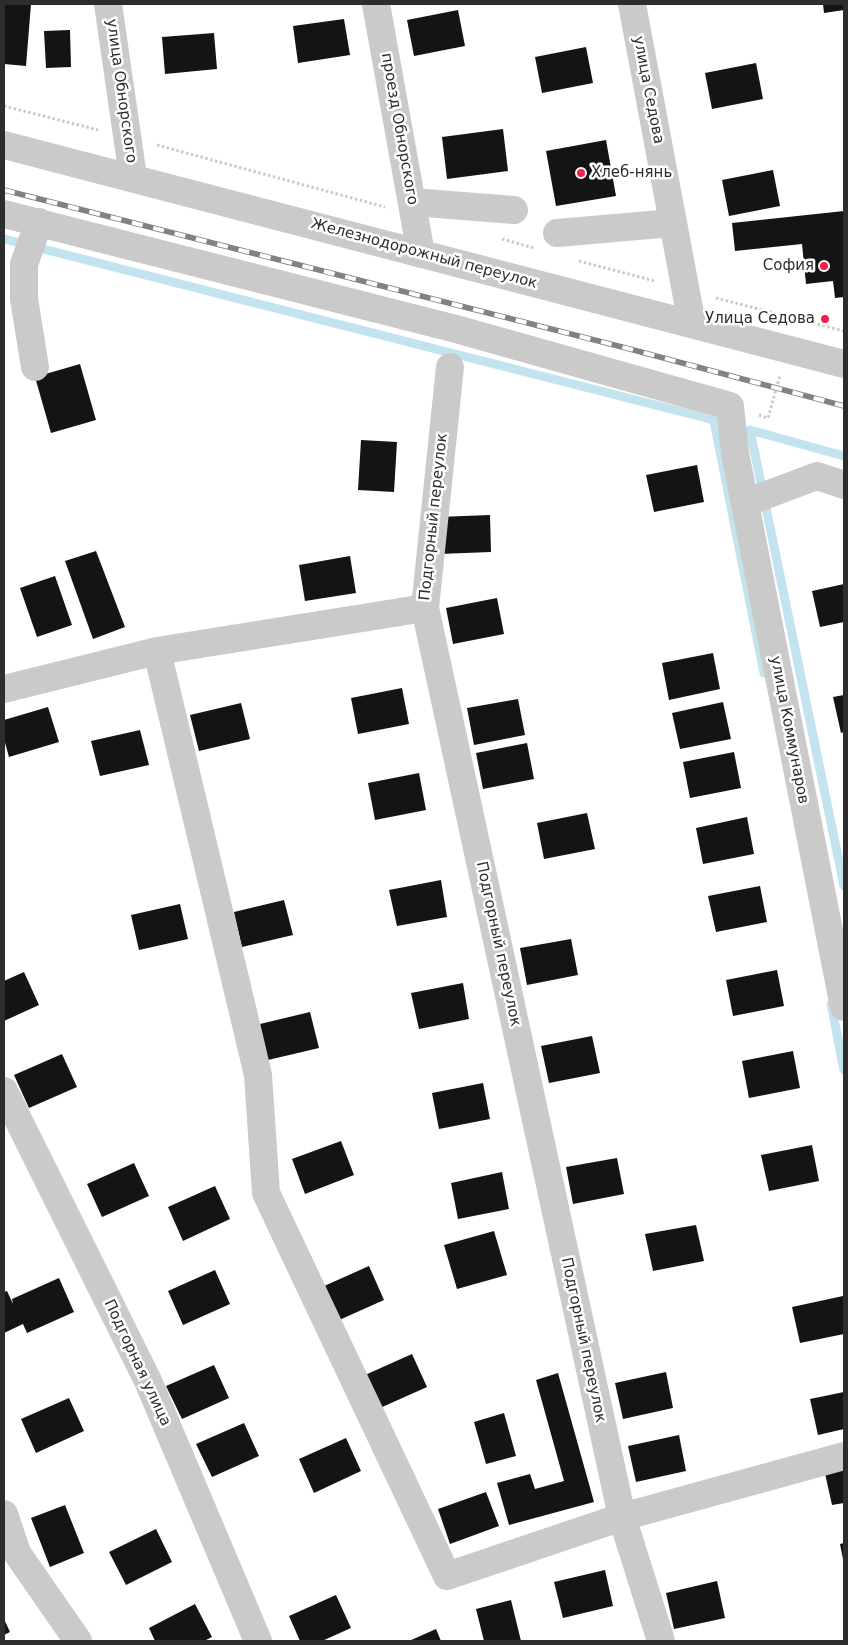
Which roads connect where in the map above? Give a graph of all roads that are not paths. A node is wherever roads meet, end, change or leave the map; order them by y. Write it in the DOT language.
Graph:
graph roads {
  1 [pos="108,4"];
  2 [pos="376,4"];
  3 [pos="632,4"];
  4 [pos="4,145"];
  5 [pos="133,177"];
  6 [pos="412,202"];
  7 [pos="514,210"];
  8 [pos="4,214"];
  9 [pos="39,222"];
  10 [pos="673,222"];
  11 [pos="557,233"];
  12 [pos="422,254"];
  13 [pos="692,324"];
  14 [pos="839,363"];
  15 [pos="35,367"];
  16 [pos="450,367"];
  17 [pos="844,485"];
  18 [pos="745,503"];
  19 [pos="425,608"];
  20 [pos="156,651"];
  21 [pos="4,689"];
  22 [pos="844,1007"];
  23 [pos="4,1091"];
  24 [pos="844,1456"];
  25 [pos="4,1514"];
  26 [pos="622,1517"];
  27 [pos="78,1641"];
  28 [pos="258,1641"];
  29 [pos="660,1641"];
  1 -- 5 [label="street, улица Обнорского"];
  2 -- 6 [label="street, проезд Обнорского"];
  3 -- 10 [label="street, улица Седова"];
  4 -- 5 [label="street, Железнодорожный переулок"];
  5 -- 12 [label="street, Железнодорожный переулок"];
  6 -- 7 [label="street"];
  6 -- 12 [label="street, проезд Обнорского"];
  8 -- 9 [label="street"];
  9 -- 15 [label="street"];
  9 -- 18 [label="street, улица Коммунаров"];
  10 -- 11 [label="street"];
  10 -- 13 [label="street, улица Седова"];
  12 -- 13 [label="street, Железнодорожный переулок"];
  13 -- 14 [label="street, Железнодорожный переулок"];
  16 -- 19 [label="street, Подгорный переулок"];
  17 -- 18 [label="street"];
  18 -- 22 [label="street, улица Коммунаров"];
  19 -- 20 [label="street"];
  19 -- 26 [label="street, Подгорный переулок"];
  20 -- 21 [label="street"];
  20 -- 26 [label="street"];
  23 -- 28 [label="street, Подгорная улица"];
  24 -- 26 [label="street"];
  25 -- 27 [label="street"];
  26 -- 29 [label="street, Подгорный переулок"];
}
